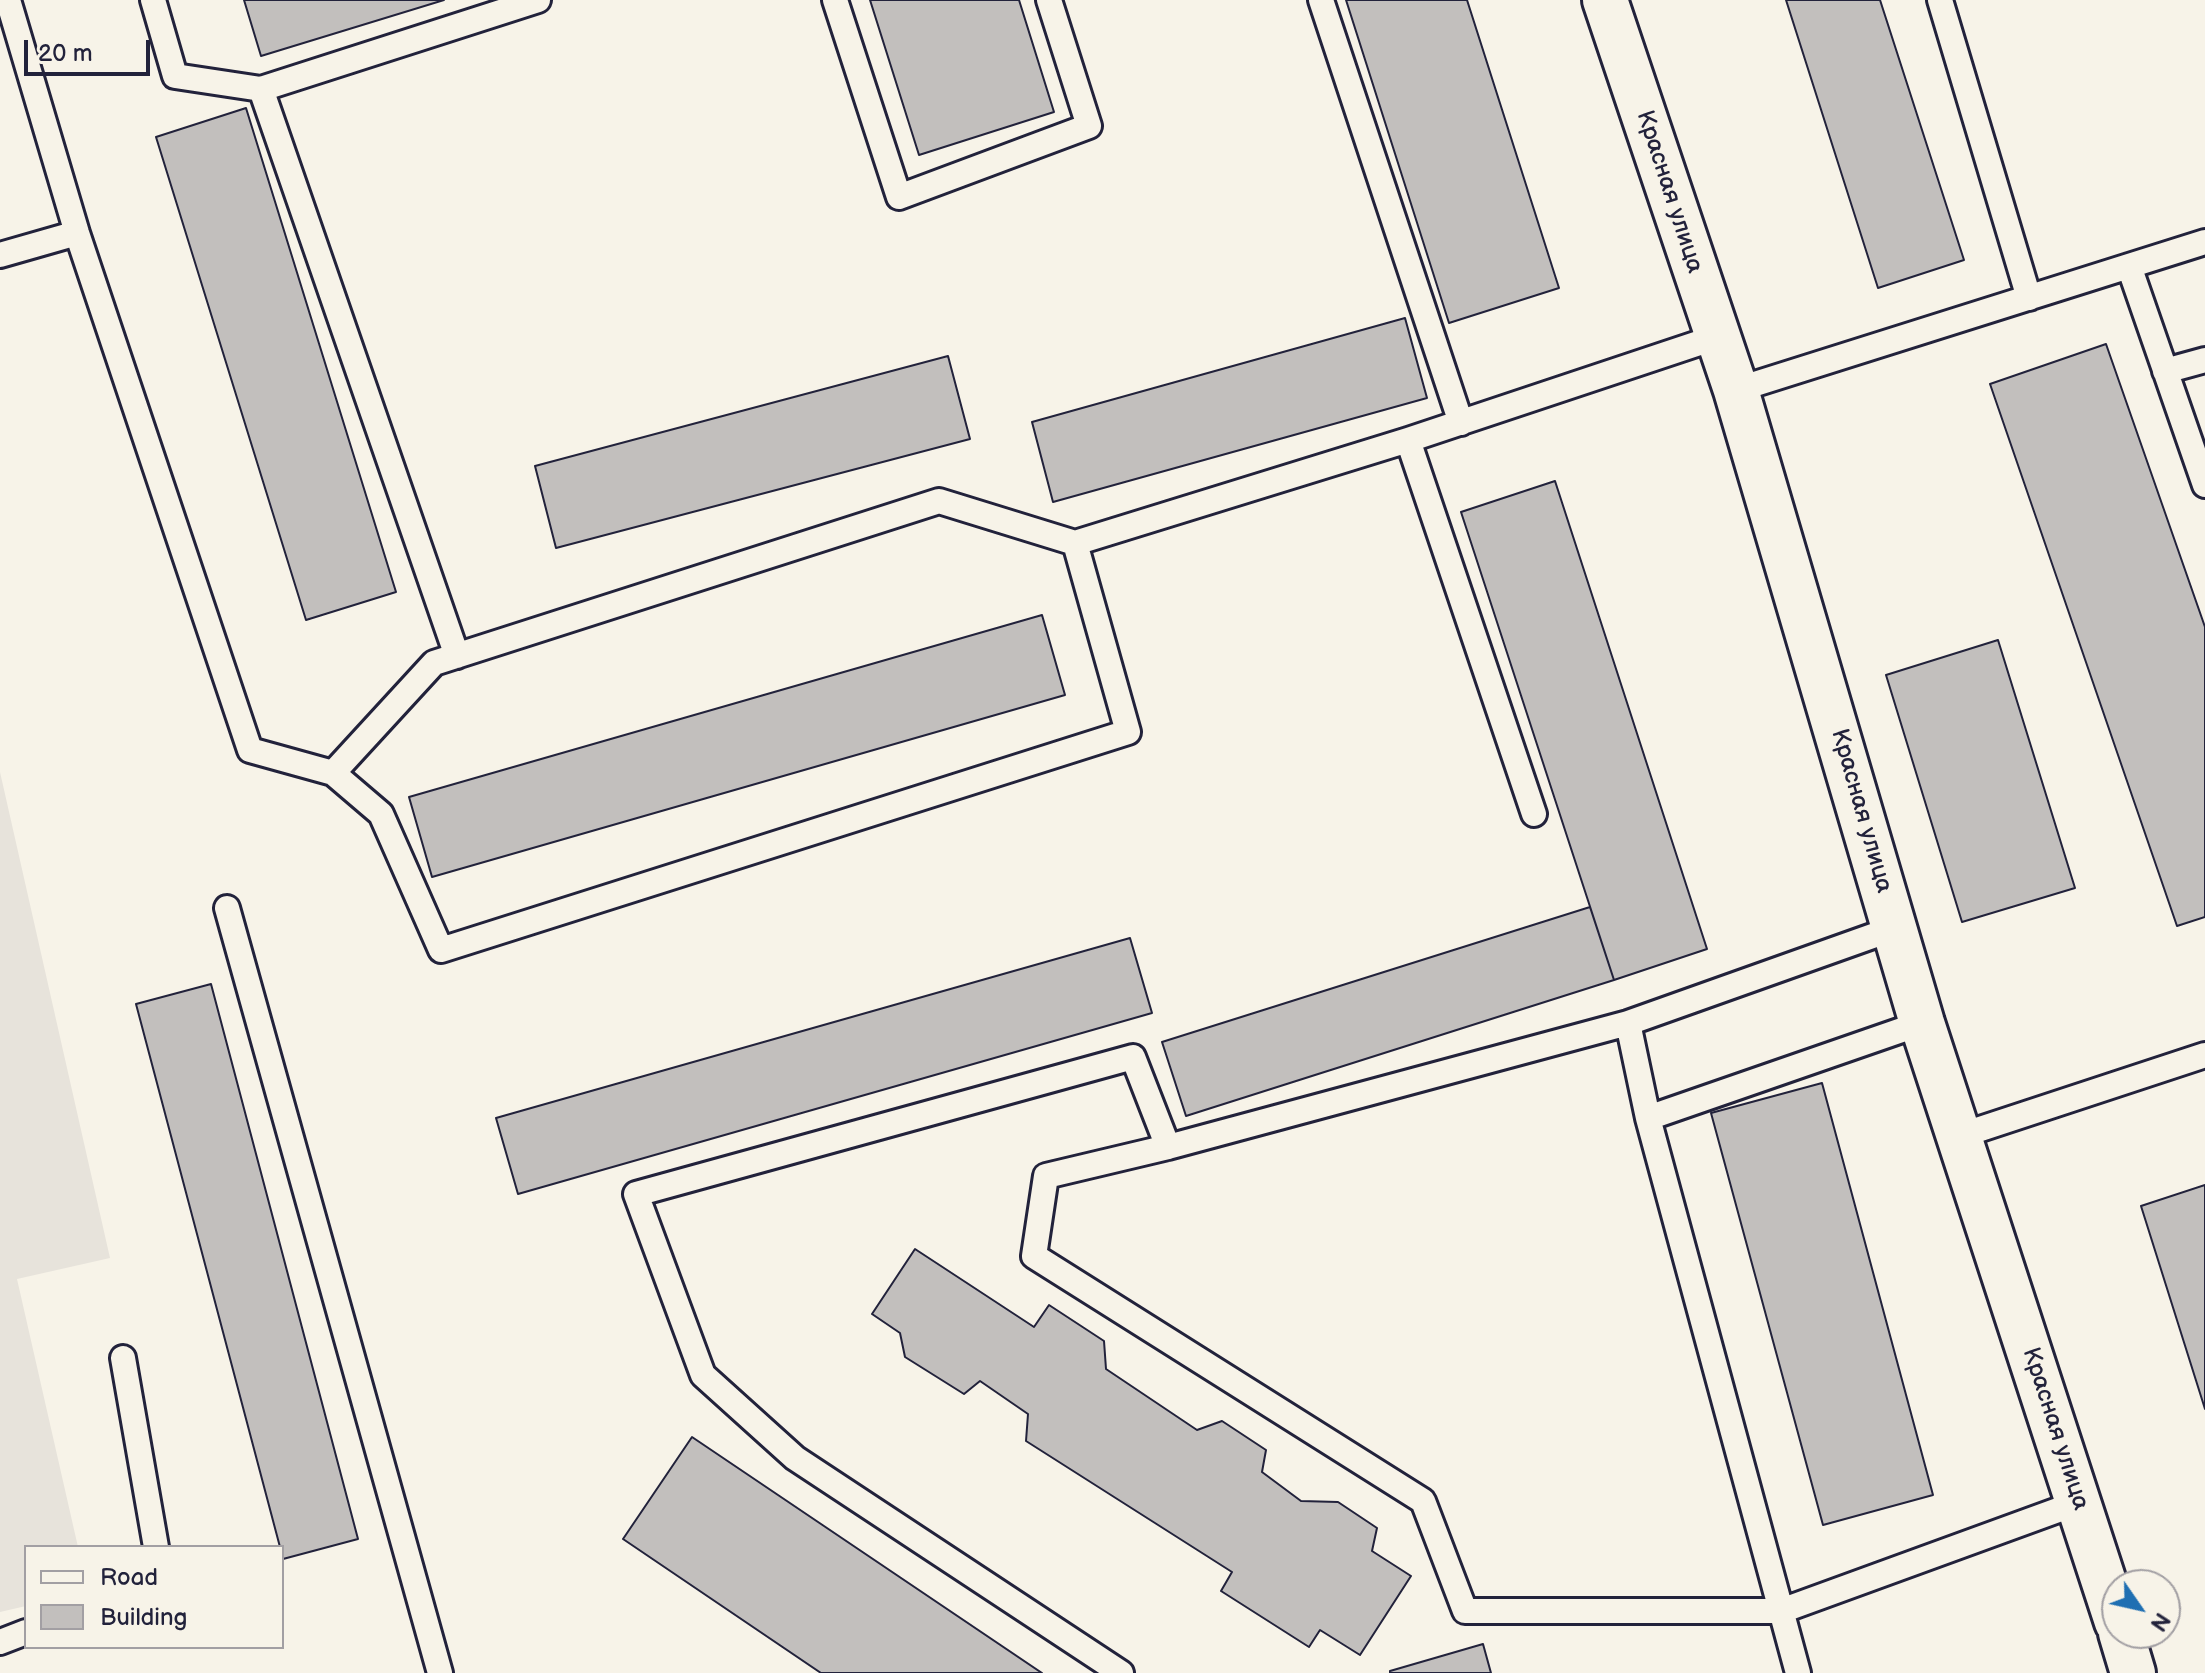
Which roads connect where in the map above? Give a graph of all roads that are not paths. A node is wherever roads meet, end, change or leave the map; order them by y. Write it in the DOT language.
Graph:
graph roads {
  1 [pos="8,0"];
  2 [pos="153,0"];
  3 [pos="538,0"];
  4 [pos="835,0"];
  5 [pos="1049,0"];
  6 [pos="1321,0"];
  7 [pos="1605,0"];
  8 [pos="1940,0"];
  9 [pos="261,89"];
  10 [pos="77,233"];
  11 [pos="2205,242"];
  12 [pos="0,255"];
  13 [pos="2129,266"];
  14 [pos="2029,298"];
  15 [pos="1717,337"];
  16 [pos="2205,360"];
  17 [pos="2165,371"];
  18 [pos="1736,390"];
  19 [pos="1461,423"];
  20 [pos="1408,440"];
  21 [pos="2205,485"];
  22 [pos="1075,543"];
  23 [pos="457,656"];
  24 [pos="333,773"];
  25 [pos="1534,814"];
  26 [pos="227,908"];
  27 [pos="1895,928"];
  28 [pos="1628,1023"];
  29 [pos="1922,1023"];
  30 [pos="2205,1055"];
  31 [pos="1648,1118"];
  32 [pos="1959,1136"];
  33 [pos="1168,1147"];
  34 [pos="123,1358"];
  35 [pos="2080,1502"];
  36 [pos="156,1545"];
  37 [pos="2101,1570"];
  38 [pos="1781,1611"];
  39 [pos="24,1633"];
  40 [pos="0,1642"];
  41 [pos="2126,1649"];
  42 [pos="440,1673"];
  43 [pos="1121,1673"];
  44 [pos="1798,1673"];
  45 [pos="2133,1673"];
  1 -- 10 [label="lane"];
  2 -- 9 [label="lane"];
  3 -- 9 [label="lane"];
  4 -- 5 [label="lane"];
  6 -- 19 [label="lane"];
  7 -- 15 [label="street, Красная улица"];
  8 -- 14 [label="lane"];
  9 -- 23 [label="lane"];
  10 -- 12 [label="lane"];
  10 -- 24 [label="lane"];
  11 -- 13 [label="lane"];
  13 -- 14 [label="lane"];
  13 -- 17 [label="lane"];
  14 -- 18 [label="lane"];
  15 -- 18 [label="street, Красная улица"];
  15 -- 19 [label="lane"];
  16 -- 17 [label="lane"];
  17 -- 21 [label="lane"];
  18 -- 27 [label="street, Красная улица"];
  19 -- 20 [label="lane"];
  20 -- 22 [label="lane"];
  20 -- 25 [label="lane"];
  22 -- 23 [label="lane"];
  22 -- 24 [label="lane"];
  23 -- 24 [label="lane"];
  26 -- 42 [label="lane"];
  27 -- 28 [label="lane"];
  27 -- 29 [label="street, Красная улица"];
  28 -- 31 [label="lane"];
  28 -- 33 [label="lane"];
  29 -- 31 [label="lane"];
  29 -- 32 [label="street, Красная улица"];
  30 -- 32 [label="lane"];
  31 -- 38 [label="lane"];
  32 -- 35 [label="street, Красная улица"];
  33 -- 38 [label="lane"];
  33 -- 43 [label="lane"];
  34 -- 36 [label="lane"];
  35 -- 37 [label="street, Красная улица"];
  35 -- 38 [label="lane"];
  38 -- 44 [label="lane"];
  39 -- 40 [label="lane"];
  41 -- 45 [label="street"];
}
